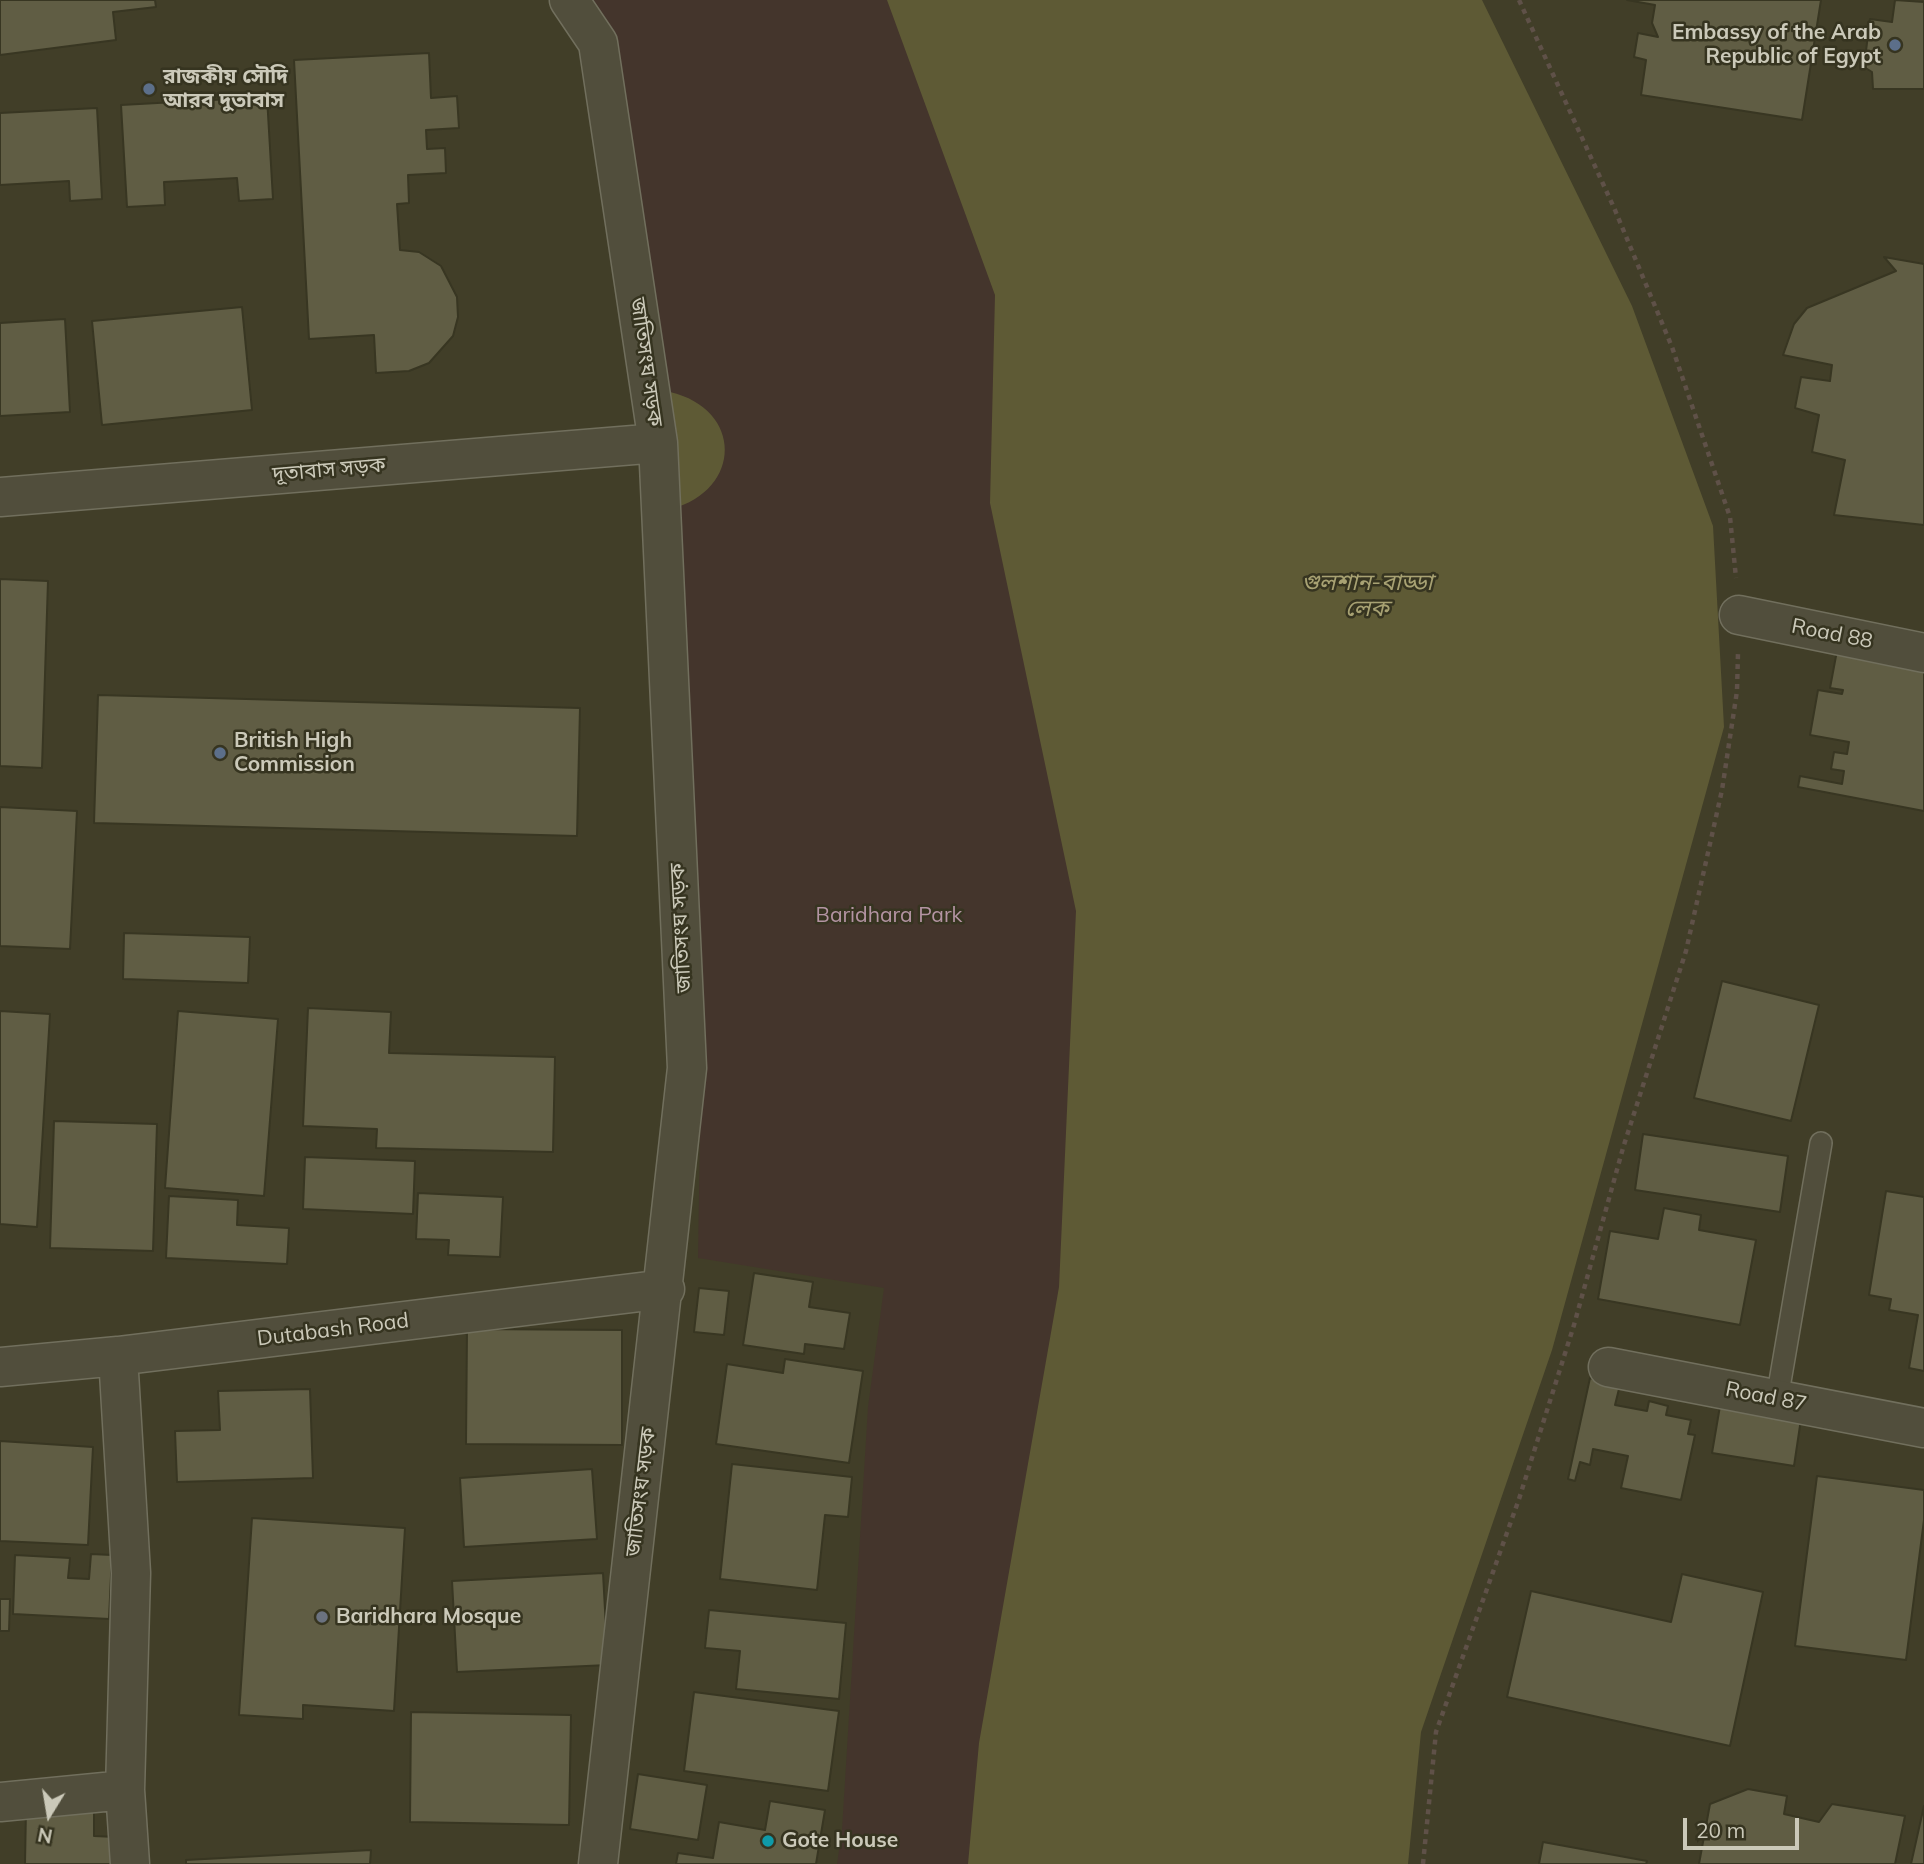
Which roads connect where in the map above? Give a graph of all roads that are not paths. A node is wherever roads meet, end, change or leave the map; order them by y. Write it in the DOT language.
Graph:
graph roads {
  1 [pos="569,0"];
  2 [pos="658,443"];
  3 [pos="0,497"];
  4 [pos="1739,615"];
  5 [pos="1924,653"];
  6 [pos="1821,1143"];
  7 [pos="665,1289"];
  8 [pos="118,1356"];
  9 [pos="0,1367"];
  10 [pos="1608,1367"];
  11 [pos="1777,1399"];
  12 [pos="1924,1428"];
  13 [pos="125,1790"];
  14 [pos="0,1802"];
  15 [pos="130,1864"];
  16 [pos="598,1864"];
  1 -- 2 [label="street, জাতিসংঘ সড়ক"];
  2 -- 3 [label="street, দূতাবাস সড়ক"];
  2 -- 7 [label="street, জাতিসংঘ সড়ক"];
  4 -- 5 [label="street, Road 88"];
  6 -- 11 [label="lane"];
  7 -- 8 [label="street, Dutabash Road"];
  7 -- 16 [label="street, জাতিসংঘ সড়ক"];
  8 -- 9 [label="street, Dutabash Road"];
  8 -- 13 [label="street"];
  10 -- 11 [label="street, Road 87"];
  11 -- 12 [label="street, Road 87"];
  13 -- 14 [label="street"];
  13 -- 15 [label="street"];
}
